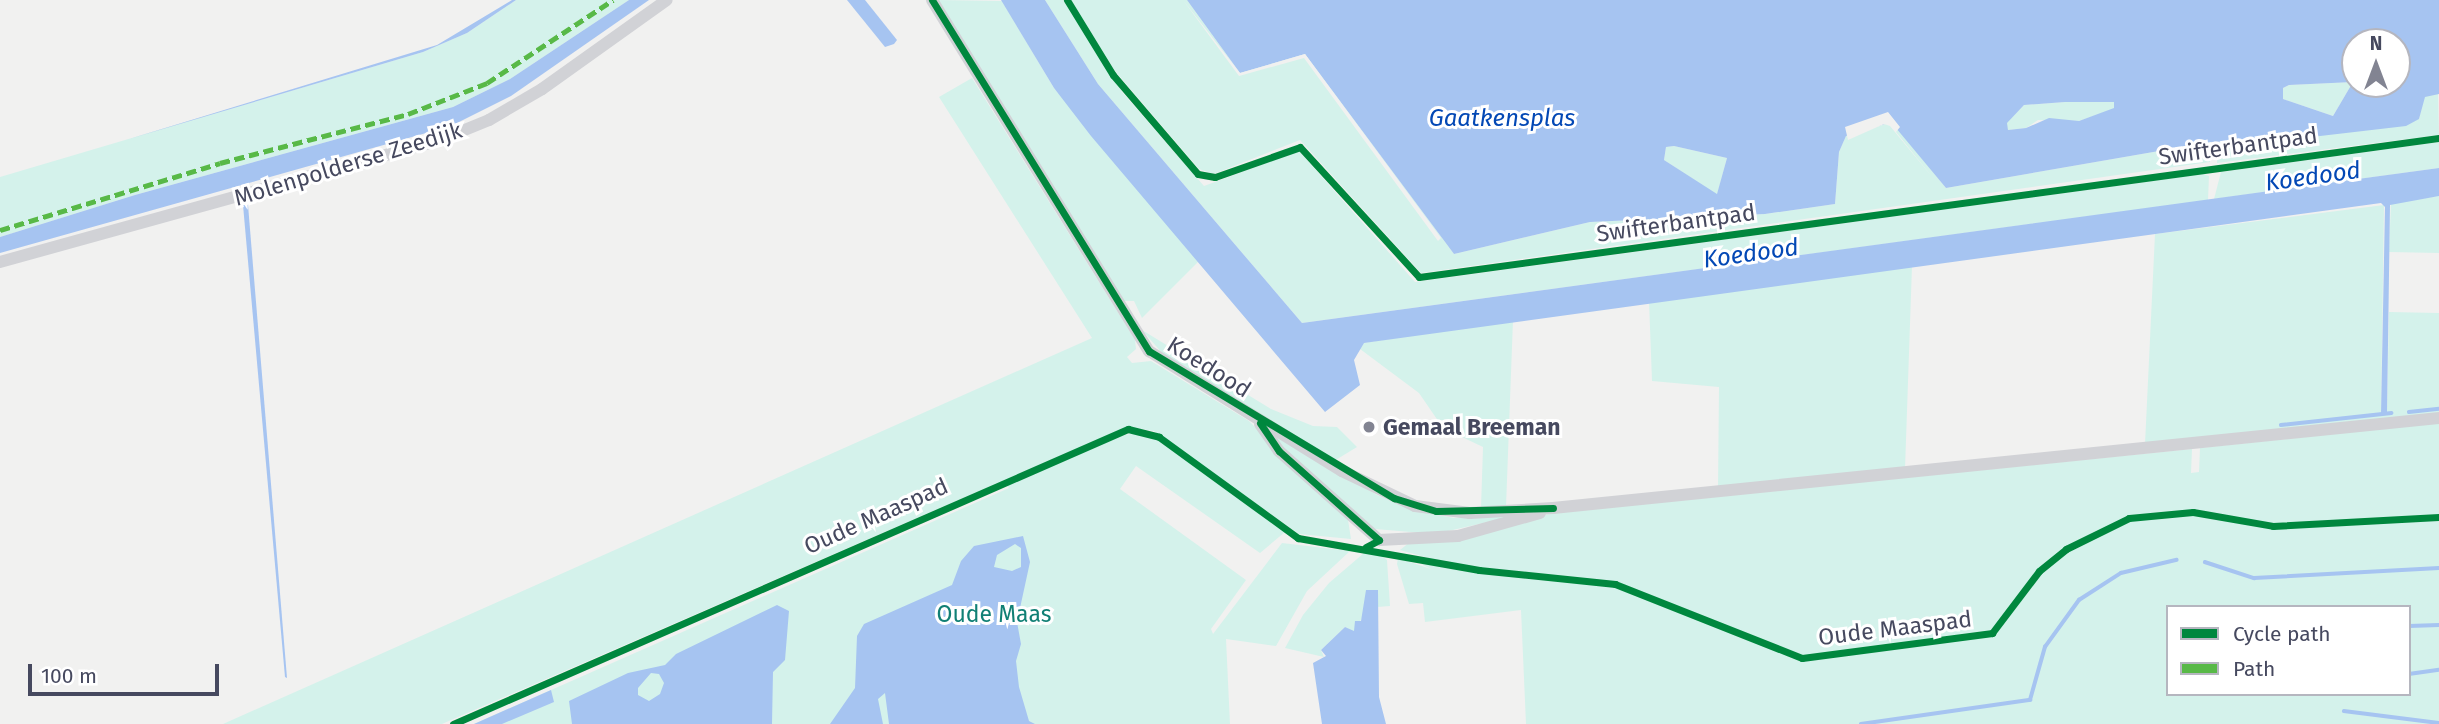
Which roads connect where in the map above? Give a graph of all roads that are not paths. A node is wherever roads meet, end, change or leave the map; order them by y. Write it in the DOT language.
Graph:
graph roads {
  1 [pos="667,0"];
  2 [pos="932,0"];
  3 [pos="0,262"];
  4 [pos="2439,418"];
  5 [pos="1258,421"];
  6 [pos="1553,508"];
  1 -- 3 [label="street, Molenpolderse Zeedijk"];
  2 -- 5 [label="street, Koedood"];
  4 -- 6 [label="street, Koedood"];
  5 -- 6 [label="street, Koedood"];
  5 -- 6 [label="street"];
}
